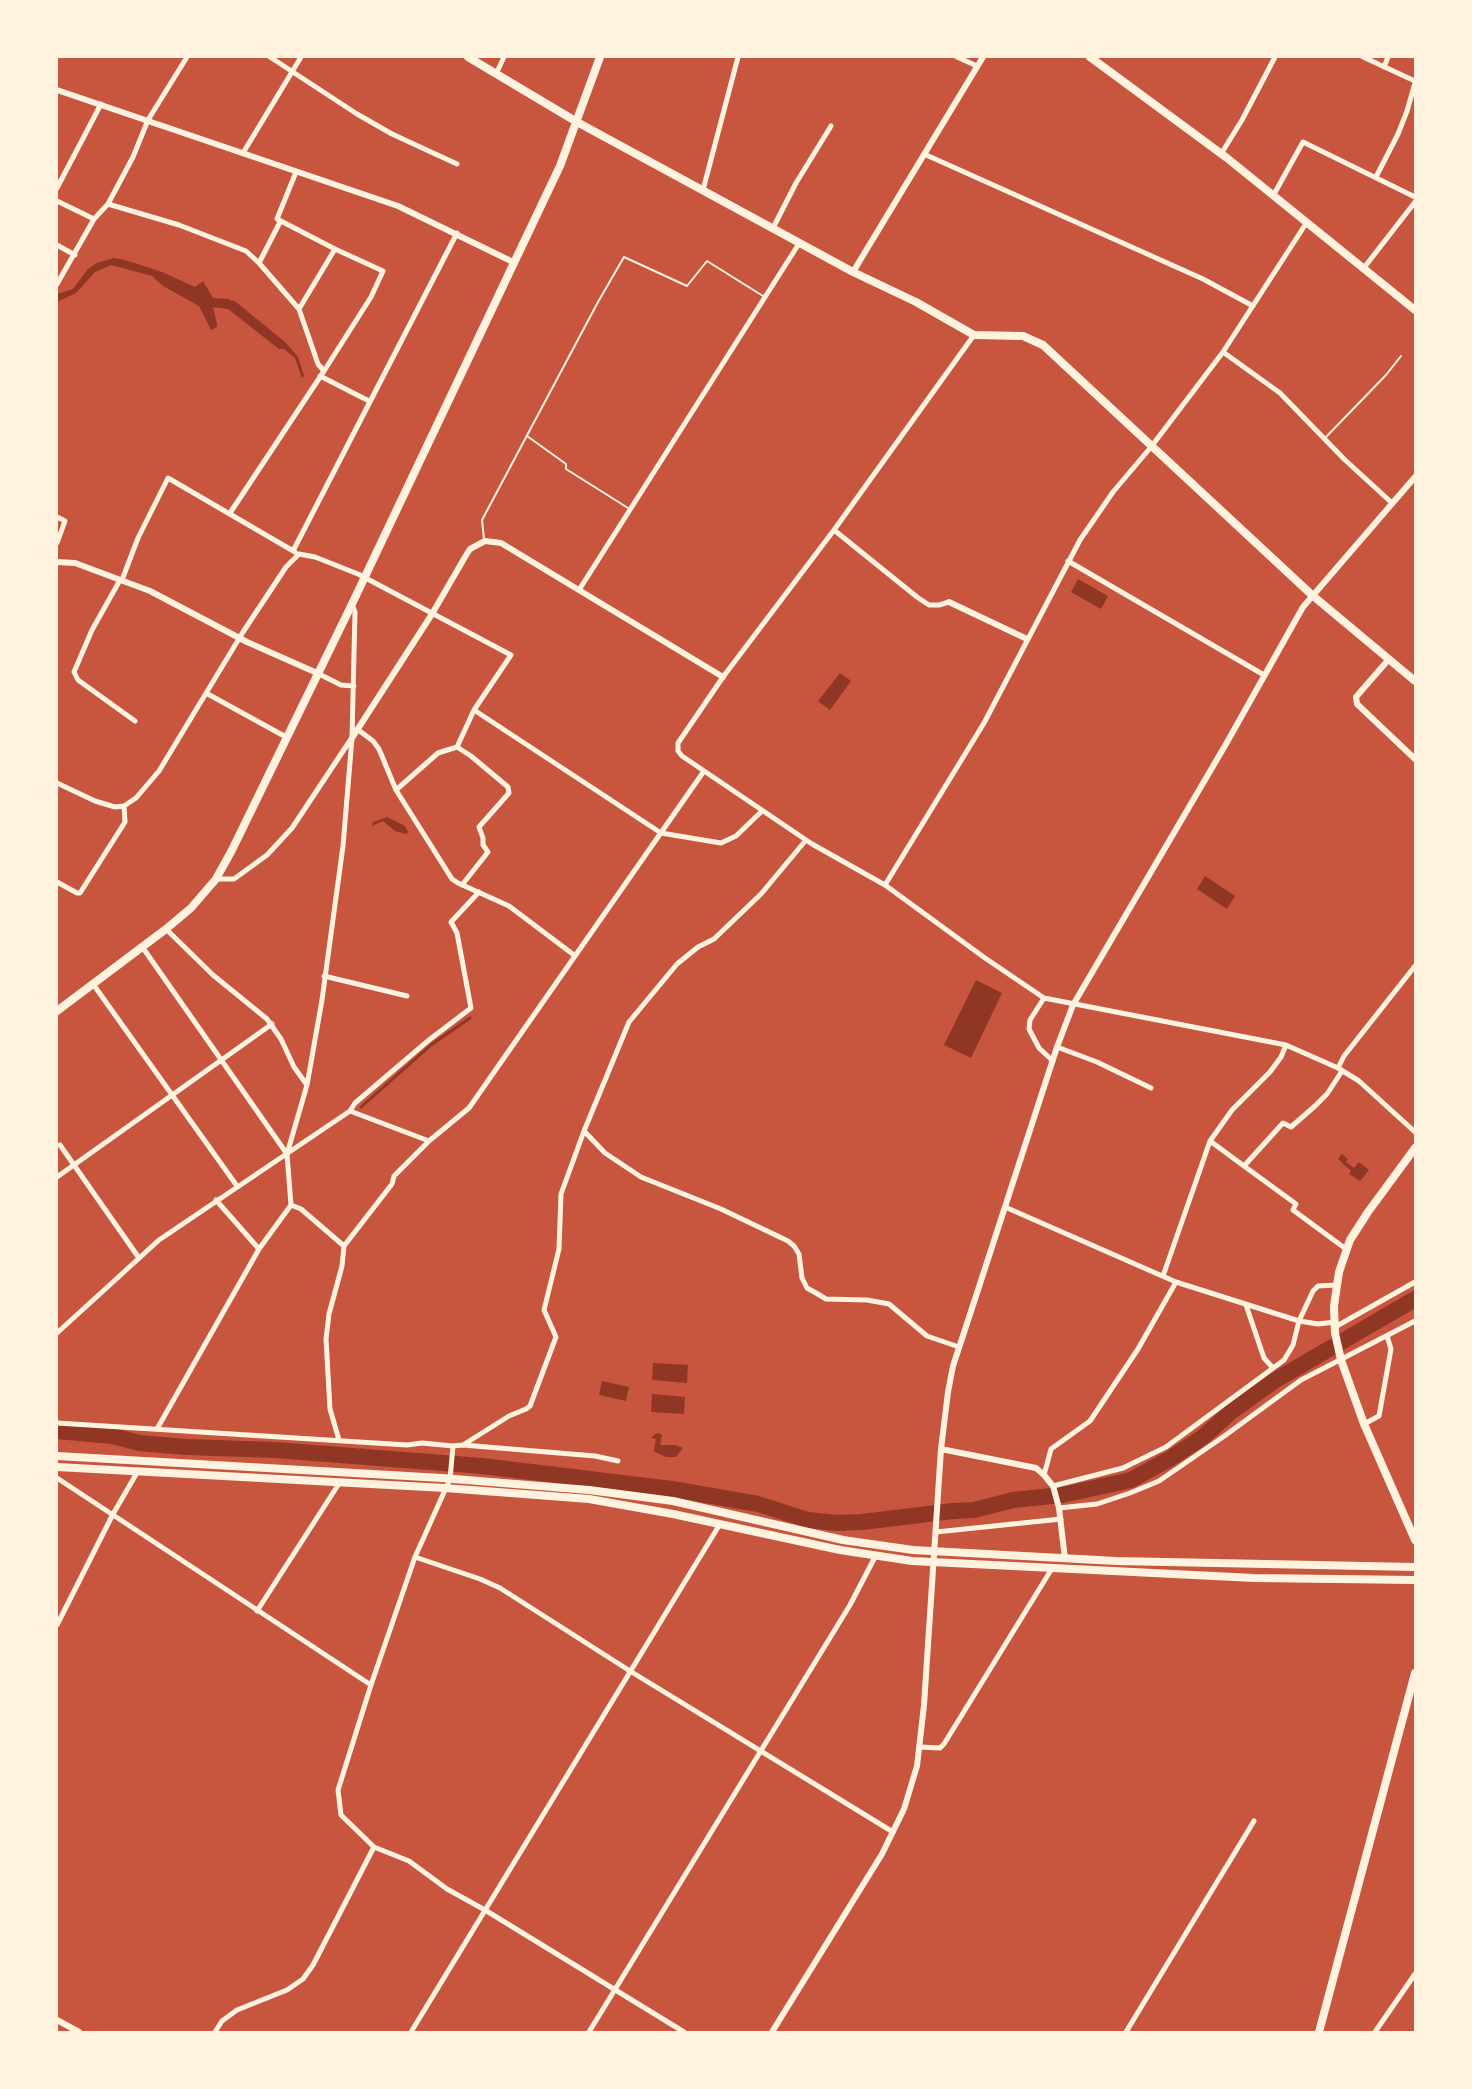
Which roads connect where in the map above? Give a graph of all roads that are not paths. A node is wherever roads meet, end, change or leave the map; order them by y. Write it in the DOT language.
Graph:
graph roads {
  1 [pos="187,57"];
  2 [pos="270,57"];
  3 [pos="301,57"];
  4 [pos="468,57"];
  5 [pos="504,57"];
  6 [pos="600,57"];
  7 [pos="738,57"];
  8 [pos="957,57"];
  9 [pos="983,57"];
  10 [pos="1090,57"];
  11 [pos="1275,57"];
  12 [pos="1363,57"];
  13 [pos="1388,57"];
  14 [pos="977,66"];
  15 [pos="1384,67"];
  16 [pos="291,71"];
  17 [pos="496,74"];
  18 [pos="1415,82"];
  19 [pos="57,90"];
  20 [pos="101,104"];
  21 [pos="148,120"];
  22 [pos="577,122"];
  23 [pos="831,126"];
  24 [pos="243,153"];
  25 [pos="924,154"];
  26 [pos="1221,154"];
  27 [pos="457,164"];
  28 [pos="296,172"];
  29 [pos="1376,177"];
  30 [pos="57,188"];
  31 [pos="703,190"];
  32 [pos="1273,196"];
  33 [pos="1415,197"];
  34 [pos="57,201"];
  35 [pos="1415,202"];
  36 [pos="108,204"];
  37 [pos="94,219"];
  38 [pos="279,222"];
  39 [pos="1306,222"];
  40 [pos="773,228"];
  41 [pos="457,233"];
  42 [pos="800,242"];
  43 [pos="57,245"];
  44 [pos="335,249"];
  45 [pos="75,255"];
  46 [pos="259,262"];
  47 [pos="515,262"];
  48 [pos="1364,268"];
  49 [pos="853,272"];
  50 [pos="57,284"];
  51 [pos="765,298"];
  52 [pos="1253,306"];
  53 [pos="298,309"];
  54 [pos="1415,310"];
  55 [pos="974,334"];
  56 [pos="1224,352"];
  57 [pos="1401,356"];
  58 [pos="322,374"];
  59 [pos="369,401"];
  60 [pos="527,436"];
  61 [pos="1324,439"];
  62 [pos="1151,447"];
  63 [pos="1414,481"];
  64 [pos="1392,503"];
  65 [pos="631,511"];
  66 [pos="230,513"];
  67 [pos="57,517"];
  68 [pos="834,530"];
  69 [pos="485,541"];
  70 [pos="57,543"];
  71 [pos="296,552"];
  72 [pos="57,561"];
  73 [pos="1068,561"];
  74 [pos="364,578"];
  75 [pos="121,580"];
  76 [pos="579,590"];
  77 [pos="1312,595"];
  78 [pos="949,602"];
  79 [pos="352,604"];
  80 [pos="432,614"];
  81 [pos="240,638"];
  82 [pos="1027,639"];
  83 [pos="1389,659"];
  84 [pos="317,673"];
  85 [pos="1264,675"];
  86 [pos="723,677"];
  87 [pos="1415,681"];
  88 [pos="354,686"];
  89 [pos="206,693"];
  90 [pos="474,710"];
  91 [pos="135,721"];
  92 [pos="357,729"];
  93 [pos="286,737"];
  94 [pos="352,738"];
  95 [pos="457,747"];
  96 [pos="1415,759"];
  97 [pos="704,771"];
  98 [pos="57,783"];
  99 [pos="396,790"];
  100 [pos="124,806"];
  101 [pos="762,811"];
  102 [pos="661,832"];
  103 [pos="806,840"];
  104 [pos="216,879"];
  105 [pos="57,882"];
  106 [pos="462,885"];
  107 [pos="885,885"];
  108 [pos="479,892"];
  109 [pos="166,929"];
  110 [pos="143,948"];
  111 [pos="574,955"];
  112 [pos="1415,966"];
  113 [pos="324,976"];
  114 [pos="93,984"];
  115 [pos="407,996"];
  116 [pos="1044,998"];
  117 [pos="1073,1005"];
  118 [pos="57,1011"];
  119 [pos="272,1024"];
  120 [pos="1286,1045"];
  121 [pos="1057,1047"];
  122 [pos="221,1060"];
  123 [pos="1053,1061"];
  124 [pos="1340,1069"];
  125 [pos="307,1085"];
  126 [pos="1151,1088"];
  127 [pos="172,1095"];
  128 [pos="350,1111"];
  129 [pos="584,1131"];
  130 [pos="1415,1132"];
  131 [pos="429,1141"];
  132 [pos="1210,1141"];
  133 [pos="60,1145"];
  134 [pos="1415,1148"];
  135 [pos="287,1154"];
  136 [pos="74,1165"];
  137 [pos="1244,1166"];
  138 [pos="57,1177"];
  139 [pos="237,1186"];
  140 [pos="216,1200"];
  141 [pos="291,1205"];
  142 [pos="1005,1207"];
  143 [pos="344,1246"];
  144 [pos="259,1249"];
  145 [pos="1346,1249"];
  146 [pos="139,1258"];
  147 [pos="1163,1276"];
  148 [pos="1176,1282"];
  149 [pos="1415,1282"];
  150 [pos="1336,1285"];
  151 [pos="1246,1305"];
  152 [pos="1415,1321"];
  153 [pos="1299,1322"];
  154 [pos="1335,1327"];
  155 [pos="57,1333"];
  156 [pos="1388,1336"];
  157 [pos="960,1347"];
  158 [pos="1340,1358"];
  159 [pos="1273,1368"];
  160 [pos="57,1423"];
  161 [pos="1364,1424"];
  162 [pos="157,1429"];
  163 [pos="339,1440"];
  164 [pos="463,1444"];
  165 [pos="453,1448"];
  166 [pos="941,1449"];
  167 [pos="57,1456"];
  168 [pos="618,1461"];
  169 [pos="57,1467"];
  170 [pos="138,1471"];
  171 [pos="450,1475"];
  172 [pos="1044,1475"];
  173 [pos="57,1478"];
  174 [pos="340,1482"];
  175 [pos="1053,1486"];
  176 [pos="445,1488"];
  177 [pos="1059,1508"];
  178 [pos="113,1514"];
  179 [pos="1061,1520"];
  180 [pos="720,1524"];
  181 [pos="936,1532"];
  182 [pos="1415,1540"];
  183 [pos="934,1551"];
  184 [pos="415,1557"];
  185 [pos="875,1557"];
  186 [pos="1065,1558"];
  187 [pos="933,1563"];
  188 [pos="1415,1567"];
  189 [pos="1051,1569"];
  190 [pos="1415,1580"];
  191 [pos="257,1611"];
  192 [pos="57,1625"];
  193 [pos="630,1671"];
  194 [pos="1415,1673"];
  195 [pos="371,1685"];
  196 [pos="1415,1700"];
  197 [pos="1407,1705"];
  198 [pos="920,1747"];
  199 [pos="760,1751"];
  200 [pos="1254,1821"];
  201 [pos="893,1832"];
  202 [pos="374,1847"];
  203 [pos="485,1910"];
  204 [pos="1415,1974"];
  205 [pos="615,1989"];
  206 [pos="57,2020"];
  207 [pos="79,2032"];
  208 [pos="215,2032"];
  209 [pos="411,2032"];
  210 [pos="589,2032"];
  211 [pos="684,2032"];
  212 [pos="772,2032"];
  213 [pos="1126,2032"];
  214 [pos="1319,2032"];
  215 [pos="1375,2032"];
  1 -- 21 [label="street"];
  2 -- 16 [label="street"];
  3 -- 16 [label="street"];
  4 -- 17 [label="main road"];
  5 -- 17 [label="street"];
  6 -- 22 [label="main road"];
  7 -- 31 [label="street"];
  8 -- 14 [label="street"];
  9 -- 14 [label="street"];
  10 -- 26 [label="main road"];
  11 -- 26 [label="street"];
  12 -- 15 [label="street"];
  13 -- 15 [label="street"];
  14 -- 25 [label="street"];
  15 -- 18 [label="street"];
  16 -- 24 [label="street"];
  16 -- 27 [label="street"];
  17 -- 22 [label="main road"];
  18 -- 29 [label="street"];
  19 -- 20 [label="street"];
  20 -- 21 [label="street"];
  20 -- 30 [label="street"];
  21 -- 24 [label="street"];
  21 -- 36 [label="street"];
  22 -- 31 [label="main road"];
  22 -- 47 [label="main road"];
  23 -- 40 [label="street"];
  24 -- 28 [label="street"];
  25 -- 49 [label="street"];
  25 -- 52 [label="street"];
  26 -- 32 [label="main road"];
  28 -- 38 [label="street"];
  28 -- 41 [label="street"];
  29 -- 32 [label="street"];
  29 -- 33 [label="street"];
  31 -- 40 [label="main road"];
  32 -- 39 [label="main road"];
  34 -- 37 [label="street"];
  35 -- 48 [label="street"];
  36 -- 37 [label="street"];
  36 -- 46 [label="street"];
  37 -- 45 [label="street"];
  38 -- 44 [label="street"];
  38 -- 46 [label="street"];
  39 -- 48 [label="main road"];
  39 -- 52 [label="street"];
  40 -- 42 [label="main road"];
  41 -- 47 [label="street"];
  41 -- 59 [label="street"];
  42 -- 49 [label="main road"];
  42 -- 51 [label="street"];
  43 -- 45 [label="street"];
  44 -- 53 [label="street"];
  44 -- 58 [label="street"];
  45 -- 50 [label="street"];
  46 -- 53 [label="street"];
  47 -- 74 [label="main road"];
  48 -- 54 [label="main road"];
  49 -- 55 [label="main road"];
  51 -- 60 [label="lane"];
  51 -- 65 [label="street"];
  52 -- 56 [label="street"];
  53 -- 58 [label="street"];
  55 -- 62 [label="main road"];
  55 -- 68 [label="street"];
  56 -- 61 [label="street"];
  56 -- 62 [label="street"];
  57 -- 61 [label="lane"];
  58 -- 59 [label="street"];
  58 -- 66 [label="street"];
  59 -- 71 [label="street"];
  60 -- 65 [label="lane"];
  60 -- 69 [label="lane"];
  61 -- 64 [label="street"];
  62 -- 73 [label="street"];
  62 -- 77 [label="main road"];
  63 -- 64 [label="street"];
  64 -- 77 [label="street"];
  65 -- 76 [label="street"];
  66 -- 71 [label="street"];
  66 -- 75 [label="street"];
  67 -- 70 [label="street"];
  68 -- 78 [label="street"];
  68 -- 86 [label="street"];
  69 -- 76 [label="street"];
  69 -- 80 [label="street"];
  71 -- 74 [label="street"];
  71 -- 81 [label="street"];
  72 -- 75 [label="street"];
  73 -- 82 [label="street"];
  73 -- 85 [label="street"];
  74 -- 79 [label="main road"];
  74 -- 80 [label="street"];
  75 -- 81 [label="street"];
  75 -- 91 [label="street"];
  76 -- 86 [label="street"];
  77 -- 83 [label="main road"];
  77 -- 85 [label="street"];
  78 -- 82 [label="street"];
  79 -- 84 [label="main road"];
  79 -- 88 [label="street"];
  80 -- 90 [label="street"];
  80 -- 92 [label="street"];
  81 -- 84 [label="street"];
  81 -- 89 [label="street"];
  82 -- 107 [label="street"];
  83 -- 87 [label="main road"];
  83 -- 96 [label="street"];
  84 -- 88 [label="street"];
  84 -- 93 [label="main road"];
  85 -- 117 [label="street"];
  86 -- 97 [label="street"];
  88 -- 94 [label="street"];
  89 -- 93 [label="street"];
  89 -- 100 [label="street"];
  90 -- 95 [label="street"];
  90 -- 102 [label="street"];
  92 -- 94 [label="street"];
  92 -- 99 [label="street"];
  93 -- 104 [label="main road"];
  94 -- 104 [label="street"];
  94 -- 113 [label="street"];
  95 -- 99 [label="street"];
  95 -- 106 [label="street"];
  97 -- 101 [label="street"];
  97 -- 102 [label="street"];
  98 -- 100 [label="street"];
  99 -- 106 [label="street"];
  100 -- 105 [label="street"];
  101 -- 102 [label="street"];
  101 -- 103 [label="street"];
  102 -- 111 [label="street"];
  103 -- 107 [label="street"];
  103 -- 129 [label="street"];
  104 -- 109 [label="main road"];
  106 -- 108 [label="street"];
  107 -- 116 [label="street"];
  108 -- 111 [label="street"];
  108 -- 128 [label="street"];
  109 -- 110 [label="main road"];
  109 -- 119 [label="street"];
  110 -- 114 [label="main road"];
  110 -- 122 [label="street"];
  111 -- 131 [label="street"];
  112 -- 124 [label="street"];
  113 -- 115 [label="street"];
  113 -- 125 [label="street"];
  114 -- 118 [label="main road"];
  114 -- 127 [label="street"];
  116 -- 117 [label="street"];
  116 -- 123 [label="street"];
  117 -- 120 [label="street"];
  117 -- 121 [label="street"];
  119 -- 122 [label="street"];
  119 -- 125 [label="street"];
  120 -- 124 [label="street"];
  120 -- 132 [label="street"];
  121 -- 123 [label="street"];
  121 -- 126 [label="street"];
  122 -- 127 [label="street"];
  122 -- 135 [label="street"];
  123 -- 142 [label="street"];
  124 -- 130 [label="street"];
  124 -- 137 [label="street"];
  125 -- 135 [label="street"];
  127 -- 136 [label="street"];
  127 -- 139 [label="street"];
  128 -- 131 [label="street"];
  128 -- 135 [label="street"];
  129 -- 157 [label="street"];
  129 -- 164 [label="street"];
  131 -- 143 [label="street"];
  132 -- 137 [label="street"];
  132 -- 147 [label="street"];
  133 -- 136 [label="street"];
  134 -- 145 [label="main road"];
  135 -- 139 [label="street"];
  135 -- 141 [label="street"];
  136 -- 138 [label="street"];
  136 -- 146 [label="street"];
  137 -- 145 [label="street"];
  139 -- 140 [label="street"];
  140 -- 144 [label="street"];
  140 -- 146 [label="street"];
  141 -- 143 [label="street"];
  141 -- 144 [label="street"];
  142 -- 147 [label="street"];
  142 -- 157 [label="street"];
  143 -- 163 [label="street"];
  144 -- 162 [label="street"];
  145 -- 150 [label="main road"];
  146 -- 155 [label="street"];
  147 -- 148 [label="street"];
  148 -- 151 [label="street"];
  148 -- 172 [label="street"];
  149 -- 154 [label="street"];
  150 -- 153 [label="street"];
  150 -- 154 [label="main road"];
  151 -- 153 [label="street"];
  151 -- 159 [label="street"];
  152 -- 156 [label="street"];
  153 -- 154 [label="street"];
  153 -- 159 [label="street"];
  154 -- 158 [label="main road"];
  156 -- 158 [label="street"];
  156 -- 161 [label="street"];
  157 -- 166 [label="street"];
  158 -- 161 [label="main road"];
  158 -- 177 [label="street"];
  159 -- 175 [label="street"];
  160 -- 162 [label="street"];
  161 -- 182 [label="main road"];
  162 -- 163 [label="street"];
  163 -- 165 [label="street"];
  164 -- 165 [label="street"];
  164 -- 168 [label="street"];
  165 -- 171 [label="street"];
  166 -- 172 [label="street"];
  166 -- 181 [label="street"];
  167 -- 171 [label="main road"];
  169 -- 170 [label="main road"];
  170 -- 174 [label="main road"];
  170 -- 178 [label="street"];
  171 -- 176 [label="street"];
  171 -- 183 [label="main road"];
  172 -- 175 [label="street"];
  173 -- 178 [label="street"];
  174 -- 176 [label="main road"];
  174 -- 191 [label="street"];
  175 -- 177 [label="street"];
  176 -- 180 [label="main road"];
  176 -- 184 [label="street"];
  177 -- 179 [label="street"];
  178 -- 191 [label="street"];
  178 -- 192 [label="street"];
  179 -- 181 [label="street"];
  179 -- 186 [label="street"];
  180 -- 185 [label="main road"];
  180 -- 193 [label="street"];
  181 -- 183 [label="street"];
  183 -- 186 [label="main road"];
  183 -- 187 [label="street"];
  184 -- 193 [label="street"];
  184 -- 195 [label="street"];
  185 -- 187 [label="main road"];
  185 -- 199 [label="street"];
  186 -- 188 [label="main road"];
  187 -- 189 [label="main road"];
  187 -- 198 [label="street"];
  189 -- 190 [label="main road"];
  189 -- 198 [label="street"];
  191 -- 195 [label="street"];
  193 -- 199 [label="street"];
  193 -- 203 [label="street"];
  194 -- 197 [label="main road"];
  195 -- 202 [label="street"];
  196 -- 197 [label="street"];
  197 -- 214 [label="main road"];
  198 -- 201 [label="street"];
  199 -- 201 [label="street"];
  199 -- 205 [label="street"];
  200 -- 213 [label="street"];
  201 -- 212 [label="street"];
  202 -- 203 [label="street"];
  202 -- 208 [label="street"];
  203 -- 205 [label="street"];
  203 -- 209 [label="street"];
  204 -- 215 [label="street"];
  205 -- 210 [label="street"];
  205 -- 211 [label="street"];
  206 -- 207 [label="street"];
}
